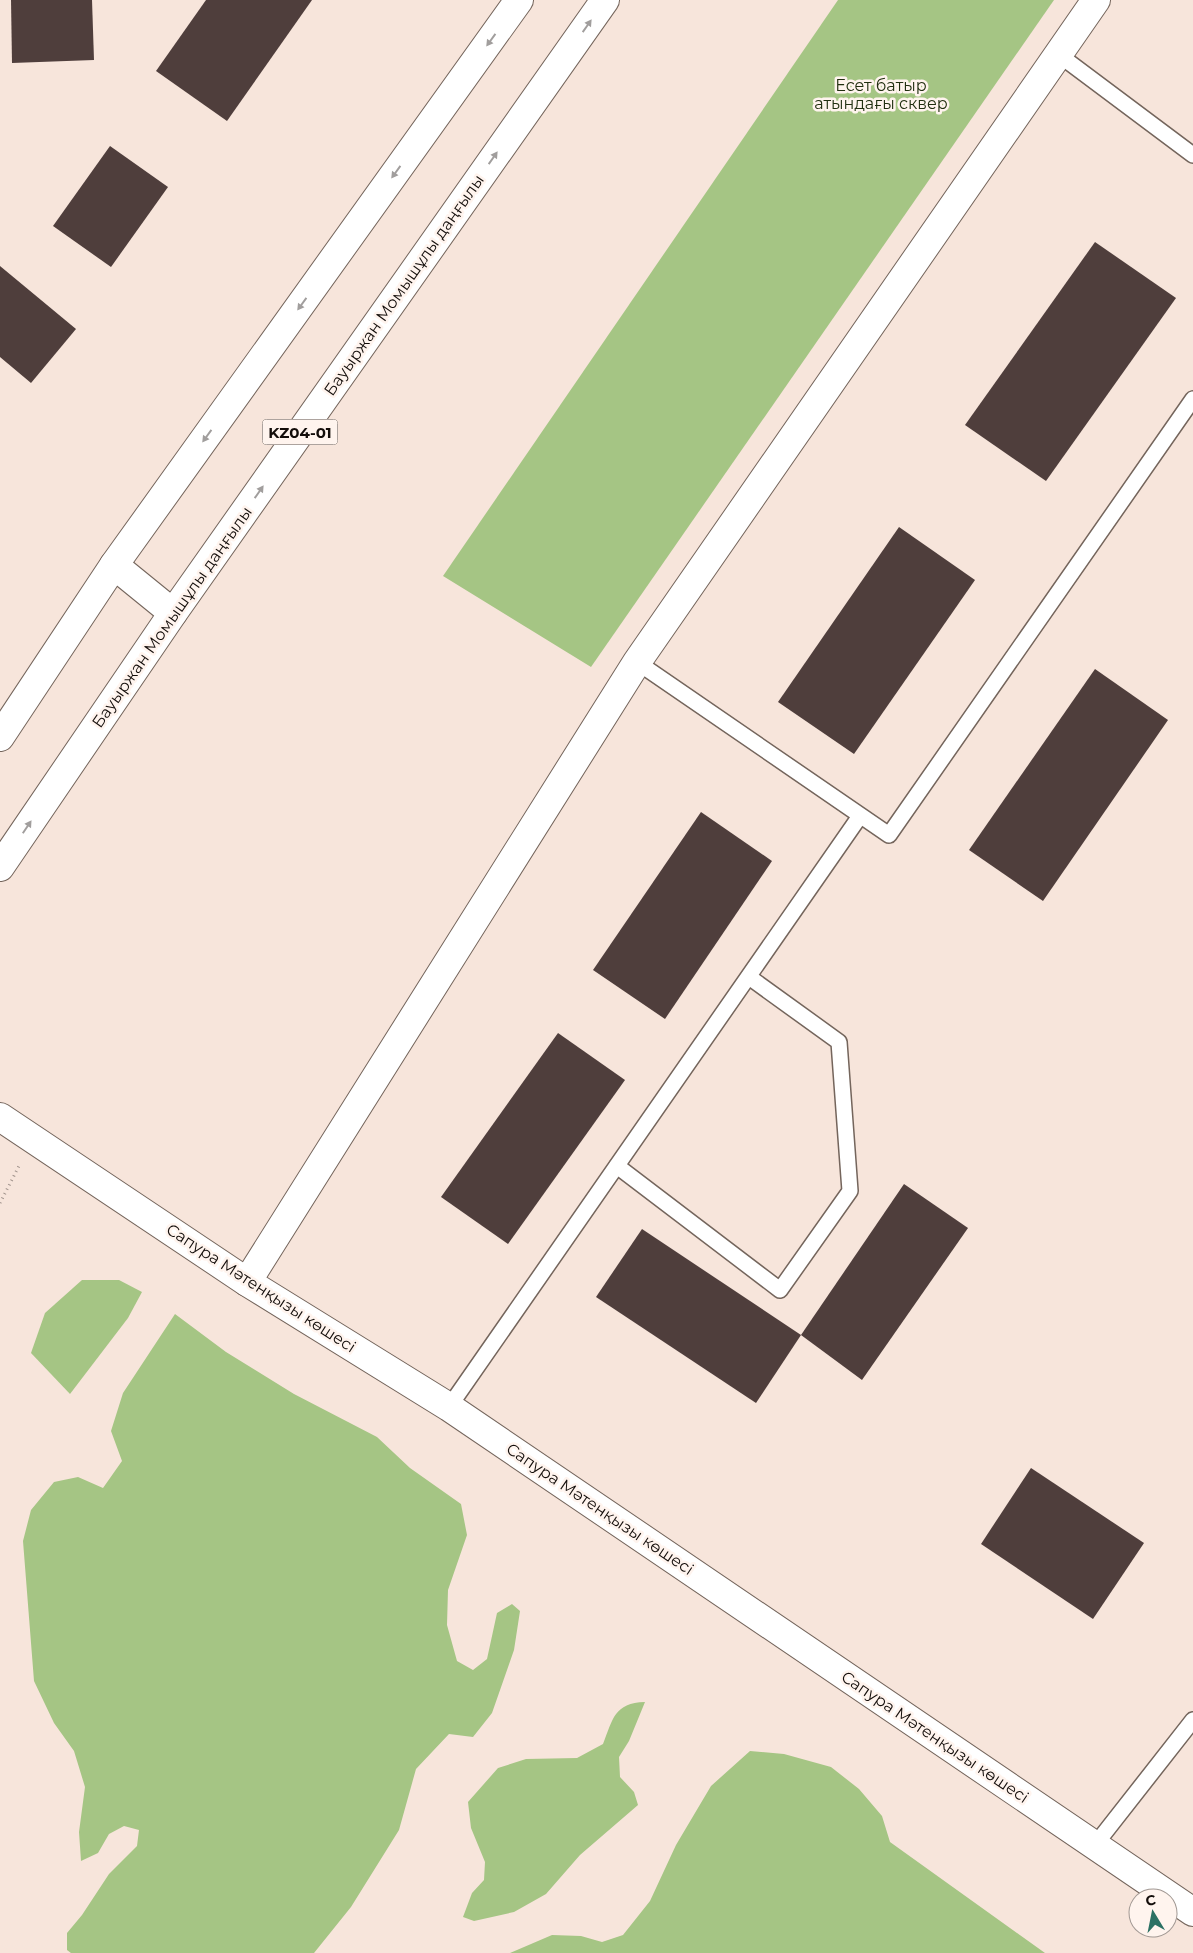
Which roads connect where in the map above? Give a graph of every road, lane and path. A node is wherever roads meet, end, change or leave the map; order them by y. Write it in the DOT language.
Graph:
graph roads {
  1 [pos="520,0"];
  2 [pos="605,0"];
  3 [pos="1096,0"];
  4 [pos="1058,54"];
  5 [pos="1193,155"];
  6 [pos="1193,399"];
  7 [pos="114,565"];
  8 [pos="173,613"];
  9 [pos="637,662"];
  10 [pos="0,737"];
  11 [pos="860,816"];
  12 [pos="0,868"];
  13 [pos="749,977"];
  14 [pos="0,1117"];
  15 [pos="33,1139"];
  16 [pos="617,1166"];
  17 [pos="0,1203"];
  18 [pos="247,1282"];
  19 [pos="449,1407"];
  20 [pos="1193,1720"];
  21 [pos="1095,1845"];
  22 [pos="1193,1912"];
  1 -- 7 [label="street, one-way"];
  8 -- 2 [label="street, Бауыржан Момышұлы даңғылы / KZ04-01, one-way"];
  3 -- 4 [label="street"];
  4 -- 5 [label="lane"];
  4 -- 9 [label="street"];
  6 -- 11 [label="lane"];
  7 -- 8 [label="street"];
  7 -- 10 [label="street"];
  12 -- 8 [label="street, Бауыржан Момышұлы даңғылы / KZ04-01, one-way"];
  9 -- 11 [label="lane"];
  9 -- 18 [label="street"];
  11 -- 13 [label="lane"];
  13 -- 16 [label="lane"];
  13 -- 16 [label="lane"];
  14 -- 15 [label="street, Сапура Мәтенқызы көшесі"];
  15 -- 17 [label="path"];
  15 -- 18 [label="street, Сапура Мәтенқызы көшесі"];
  16 -- 19 [label="lane"];
  18 -- 19 [label="street, Сапура Мәтенқызы көшесі"];
  19 -- 21 [label="street, Сапура Мәтенқызы көшесі"];
  20 -- 21 [label="lane"];
  21 -- 22 [label="street, Сапура Мәтенқызы көшесі"];
}
